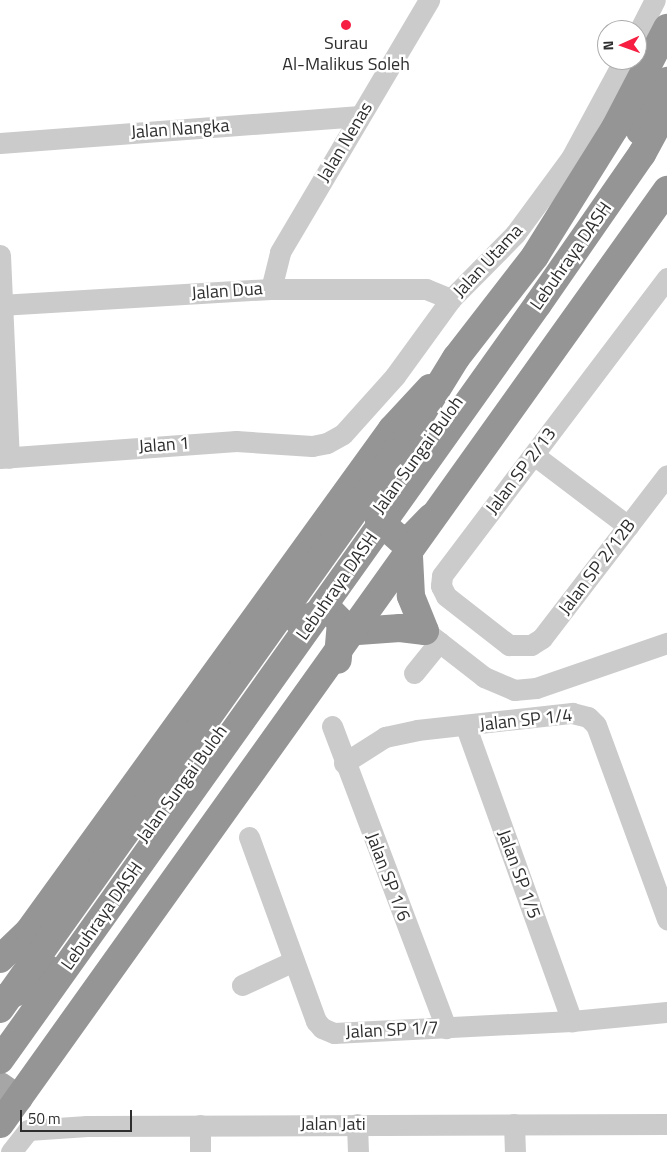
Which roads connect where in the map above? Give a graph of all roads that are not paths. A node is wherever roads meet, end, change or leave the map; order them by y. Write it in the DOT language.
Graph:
graph roads {
  1 [pos="429,0"];
  2 [pos="655,0"];
  3 [pos="645,20"];
  4 [pos="667,28"];
  5 [pos="619,70"];
  6 [pos="667,82"];
  7 [pos="667,108"];
  8 [pos="360,116"];
  9 [pos="0,143"];
  10 [pos="667,191"];
  11 [pos="667,211"];
  12 [pos="0,255"];
  13 [pos="667,278"];
  14 [pos="271,288"];
  15 [pos="451,299"];
  16 [pos="589,299"];
  17 [pos="1,305"];
  18 [pos="456,358"];
  19 [pos="327,443"];
  20 [pos="534,455"];
  21 [pos="4,458"];
  22 [pos="667,475"];
  23 [pos="452,497"];
  24 [pos="379,508"];
  25 [pos="628,526"];
  26 [pos="409,556"];
  27 [pos="297,622"];
  28 [pos="358,631"];
  29 [pos="432,637"];
  30 [pos="667,643"];
  31 [pos="519,647"];
  32 [pos="338,663"];
  33 [pos="414,672"];
  34 [pos="332,726"];
  35 [pos="466,727"];
  36 [pos="344,763"];
  37 [pos="249,837"];
  38 [pos="667,919"];
  39 [pos="0,959"];
  40 [pos="294,961"];
  41 [pos="49,969"];
  42 [pos="242,985"];
  43 [pos="0,1000"];
  44 [pos="0,1009"];
  45 [pos="667,1012"];
  46 [pos="572,1021"];
  47 [pos="446,1028"];
  48 [pos="0,1040"];
  49 [pos="0,1060"];
  50 [pos="8,1113"];
  51 [pos="358,1124"];
  52 [pos="514,1124"];
  53 [pos="667,1124"];
  54 [pos="200,1125"];
  55 [pos="11,1152"];
  56 [pos="200,1152"];
  57 [pos="358,1152"];
  58 [pos="516,1152"];
  1 -- 8 [label="street, Jalan Nenas"];
  2 -- 3 [label="street"];
  4 -- 18 [label="highway, bridge"];
  5 -- 15 [label="street, Jalan Utama"];
  6 -- 24 [label="highway, Jalan Sungai Buloh"];
  7 -- 49 [label="highway, Lebuhraya DASH, bridge"];
  8 -- 9 [label="street, Jalan Nangka"];
  8 -- 14 [label="street, Jalan Nenas"];
  10 -- 16 [label="highway, bridge"];
  10 -- 23 [label="highway"];
  11 -- 16 [label="highway, bridge"];
  12 -- 17 [label="street"];
  13 -- 20 [label="street, Jalan SP 2/13"];
  14 -- 15 [label="street, Jalan Dua"];
  14 -- 17 [label="street, Jalan Dua"];
  15 -- 19 [label="street, Jalan Utama"];
  16 -- 50 [label="highway, bridge"];
  17 -- 21 [label="street"];
  18 -- 39 [label="highway, bridge"];
  18 -- 44 [label="highway, bridge"];
  19 -- 21 [label="street, Jalan 1"];
  20 -- 25 [label="street"];
  20 -- 31 [label="street, Jalan SP 2/13"];
  22 -- 25 [label="street, Jalan SP 2/12B"];
  23 -- 24 [label="highway"];
  23 -- 26 [label="highway"];
  24 -- 27 [label="highway, Jalan Sungai Buloh"];
  25 -- 31 [label="street, Jalan SP 2/12B"];
  26 -- 28 [label="highway"];
  26 -- 29 [label="highway"];
  27 -- 32 [label="highway"];
  27 -- 41 [label="highway, Jalan Sungai Buloh"];
  28 -- 29 [label="highway"];
  28 -- 32 [label="highway"];
  29 -- 30 [label="street"];
  29 -- 33 [label="street"];
  32 -- 50 [label="highway"];
  34 -- 36 [label="street, Jalan SP 1/6"];
  35 -- 36 [label="street, Jalan SP 1/4"];
  35 -- 38 [label="street, Jalan SP 1/4"];
  35 -- 46 [label="street, Jalan SP 1/5"];
  36 -- 47 [label="street, Jalan SP 1/6"];
  37 -- 40 [label="street, Jalan SP 1/7"];
  40 -- 42 [label="street"];
  40 -- 47 [label="street, Jalan SP 1/7"];
  41 -- 43 [label="highway"];
  41 -- 48 [label="highway, Jalan Sungai Buloh"];
  45 -- 46 [label="street, Jalan SP 1/7"];
  46 -- 47 [label="street, Jalan SP 1/7"];
  50 -- 54 [label="street, Jalan Jati"];
  50 -- 55 [label="street"];
  51 -- 52 [label="street, Jalan Jati"];
  51 -- 54 [label="street, Jalan Jati"];
  51 -- 57 [label="street"];
  52 -- 53 [label="street, Jalan Jati"];
  52 -- 58 [label="street"];
  54 -- 56 [label="street"];
}
